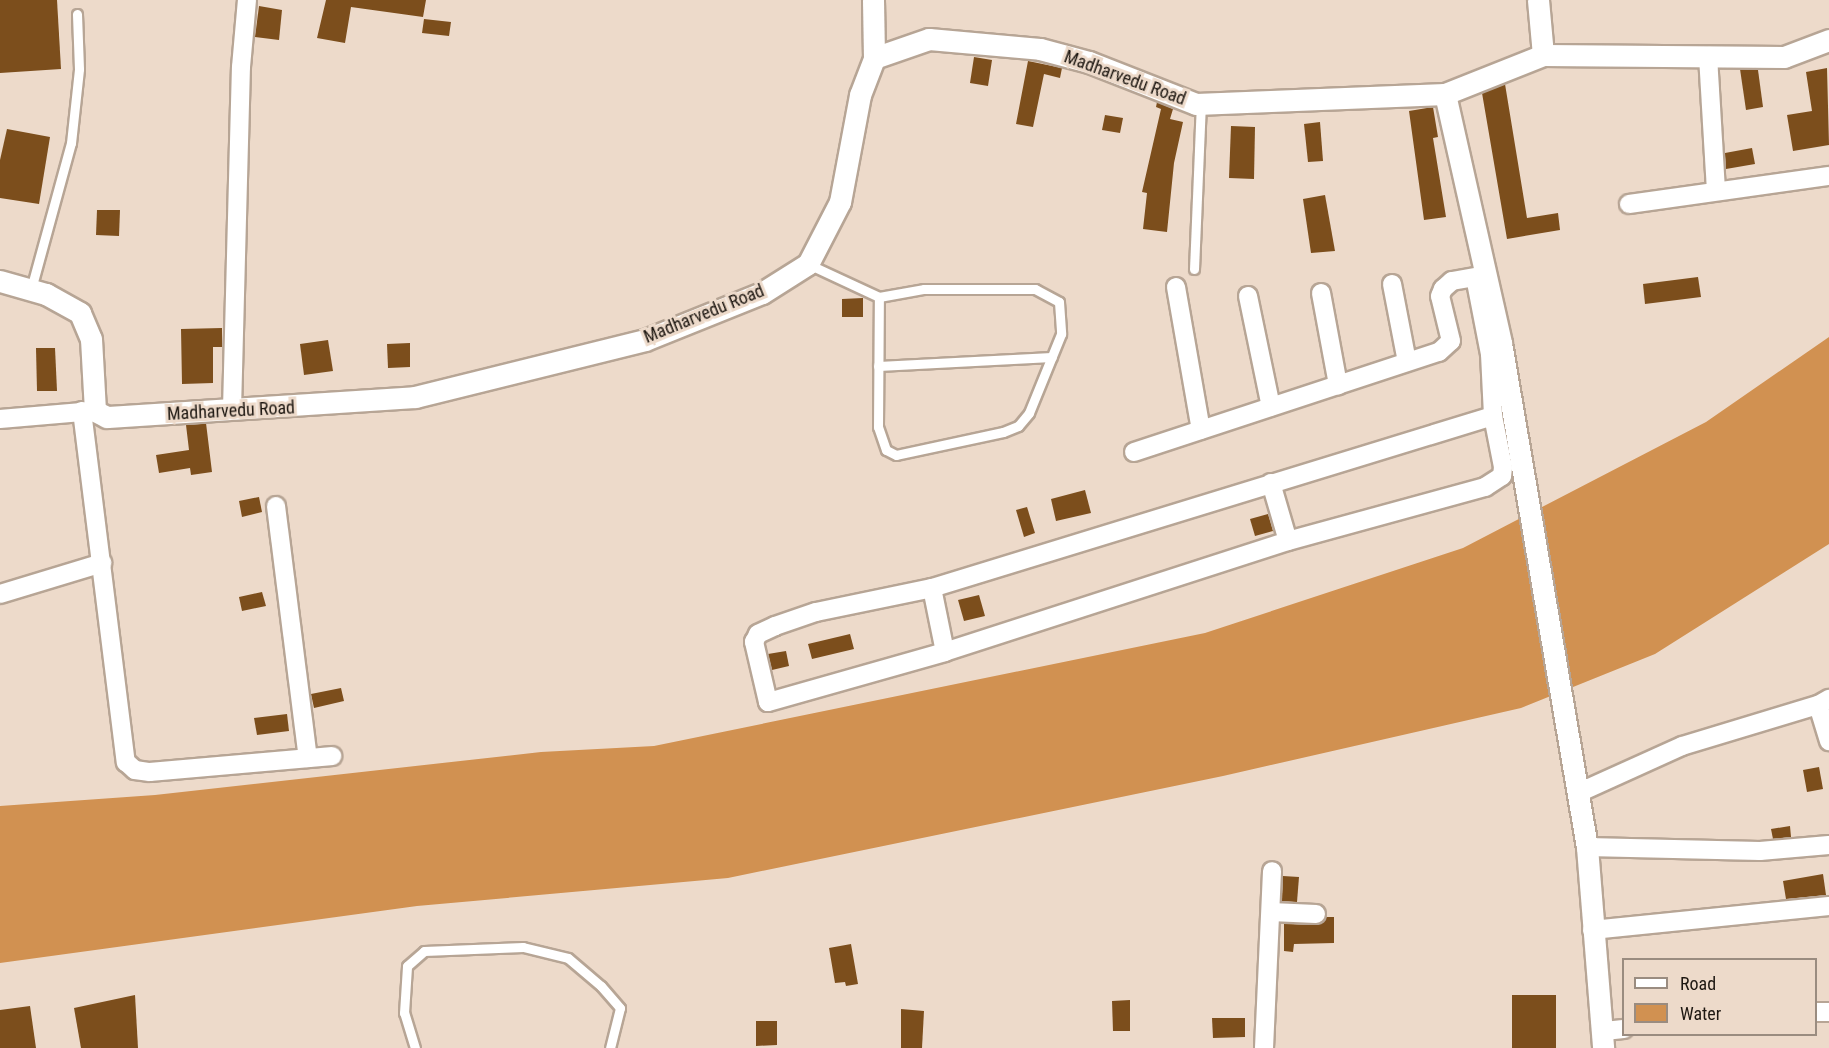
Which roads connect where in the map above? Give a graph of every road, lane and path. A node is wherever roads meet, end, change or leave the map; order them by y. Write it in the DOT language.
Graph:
graph roads {
  1 [pos="247,0"];
  2 [pos="873,0"];
  3 [pos="1538,0"];
  4 [pos="77,14"];
  5 [pos="1829,40"];
  6 [pos="1543,55"];
  7 [pos="1708,56"];
  8 [pos="874,58"];
  9 [pos="1445,94"];
  10 [pos="1201,103"];
  11 [pos="1829,176"];
  12 [pos="1716,191"];
  13 [pos="1629,204"];
  14 [pos="808,264"];
  15 [pos="1194,269"];
  16 [pos="1483,276"];
  17 [pos="0,281"];
  18 [pos="1392,284"];
  19 [pos="1176,287"];
  20 [pos="31,290"];
  21 [pos="1321,294"];
  22 [pos="1248,296"];
  23 [pos="879,297"];
  24 [pos="1052,357"];
  25 [pos="1407,362"];
  26 [pos="878,366"];
  27 [pos="1338,385"];
  28 [pos="1271,407"];
  29 [pos="232,409"];
  30 [pos="89,411"];
  31 [pos="1493,416"];
  32 [pos="0,419"];
  33 [pos="1201,430"];
  34 [pos="1134,452"];
  35 [pos="1271,483"];
  36 [pos="276,506"];
  37 [pos="1288,541"];
  38 [pos="102,563"];
  39 [pos="932,588"];
  40 [pos="0,594"];
  41 [pos="945,652"];
  42 [pos="1824,702"];
  43 [pos="1829,741"];
  44 [pos="332,756"];
  45 [pos="308,758"];
  46 [pos="1578,793"];
  47 [pos="1829,845"];
  48 [pos="1587,847"];
  49 [pos="1272,871"];
  50 [pos="1829,906"];
  51 [pos="1271,912"];
  52 [pos="1316,914"];
  53 [pos="1592,930"];
  54 [pos="1610,1036"];
  55 [pos="415,1048"];
  56 [pos="610,1048"];
  57 [pos="1264,1048"];
  1 -- 29 [label="street"];
  2 -- 8 [label="street"];
  3 -- 6 [label="street"];
  4 -- 20 [label="lane"];
  5 -- 7 [label="street"];
  6 -- 7 [label="street"];
  6 -- 9 [label="street, Madharvedu Road"];
  7 -- 12 [label="street"];
  8 -- 10 [label="street, Madharvedu Road"];
  8 -- 14 [label="street"];
  9 -- 10 [label="street, Madharvedu Road"];
  9 -- 16 [label="street"];
  10 -- 15 [label="lane"];
  11 -- 12 [label="street"];
  12 -- 13 [label="street"];
  14 -- 23 [label="lane"];
  14 -- 29 [label="street, Madharvedu Road"];
  16 -- 25 [label="street"];
  16 -- 31 [label="street"];
  16 -- 46 [label="street"];
  17 -- 20 [label="street"];
  18 -- 25 [label="street"];
  19 -- 33 [label="street"];
  20 -- 30 [label="street"];
  21 -- 27 [label="street"];
  22 -- 28 [label="street"];
  23 -- 24 [label="lane"];
  23 -- 26 [label="lane"];
  24 -- 26 [label="lane"];
  24 -- 26 [label="lane"];
  25 -- 27 [label="street"];
  27 -- 28 [label="street"];
  28 -- 33 [label="street"];
  29 -- 30 [label="street, Madharvedu Road"];
  30 -- 32 [label="street"];
  30 -- 38 [label="street"];
  31 -- 35 [label="street"];
  31 -- 37 [label="street"];
  33 -- 34 [label="street"];
  35 -- 37 [label="street"];
  35 -- 39 [label="street"];
  36 -- 45 [label="street"];
  37 -- 41 [label="street"];
  38 -- 40 [label="street"];
  38 -- 45 [label="street"];
  39 -- 41 [label="street"];
  39 -- 41 [label="street"];
  42 -- 43 [label="street"];
  42 -- 46 [label="street"];
  44 -- 45 [label="street"];
  46 -- 48 [label="street"];
  47 -- 48 [label="street"];
  48 -- 53 [label="street"];
  49 -- 51 [label="street"];
  50 -- 53 [label="street"];
  51 -- 52 [label="street"];
  51 -- 57 [label="street"];
  53 -- 54 [label="street"];
  55 -- 56 [label="lane"];
}
